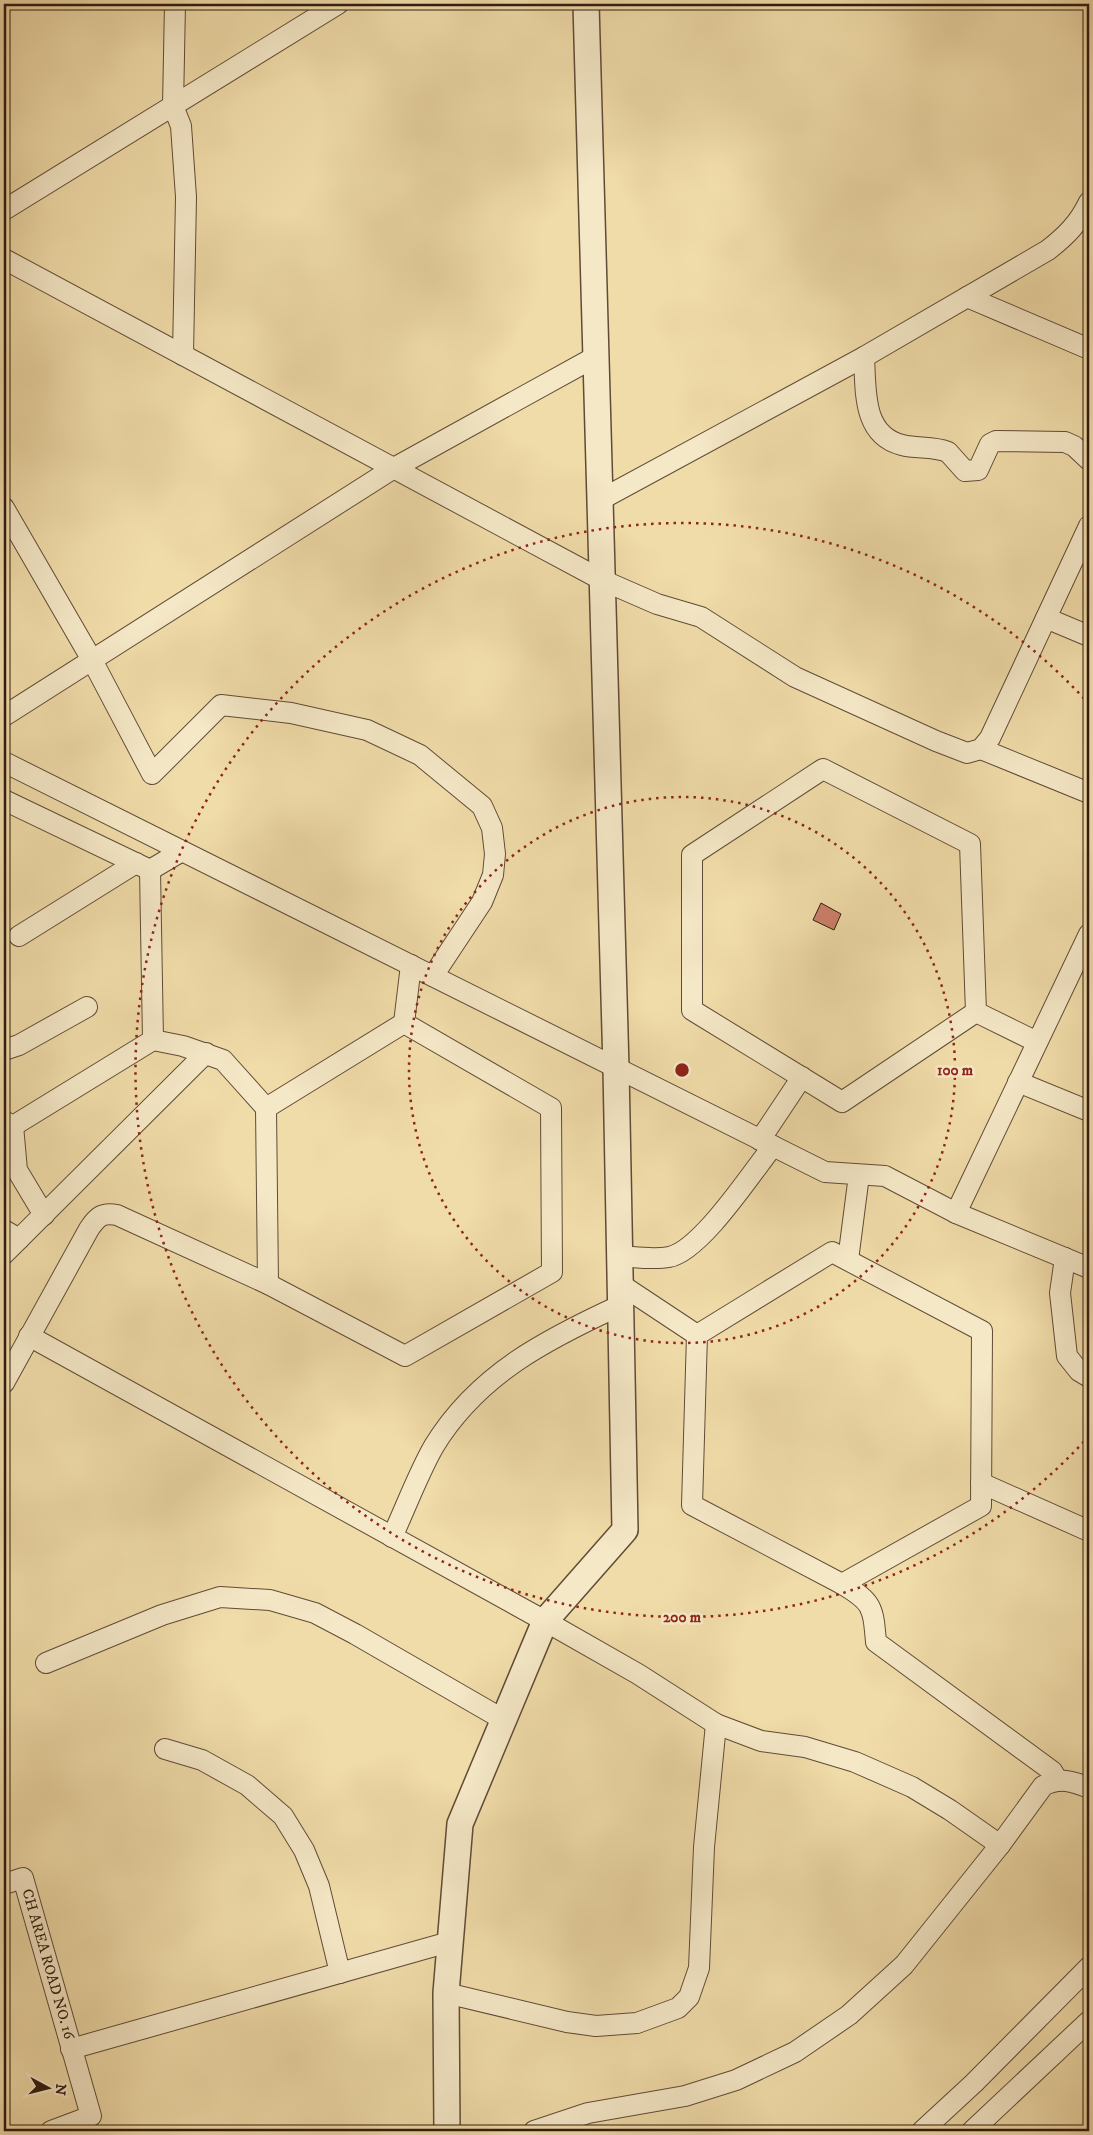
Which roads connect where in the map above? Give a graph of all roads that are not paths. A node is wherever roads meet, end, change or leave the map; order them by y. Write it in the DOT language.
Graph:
graph roads {
  1 [pos="175,4"];
  2 [pos="338,4"];
  3 [pos="586,4"];
  4 [pos="173,106"];
  5 [pos="4,210"];
  6 [pos="1087,214"];
  7 [pos="4,259"];
  8 [pos="967,298"];
  9 [pos="1089,349"];
  10 [pos="184,355"];
  11 [pos="596,357"];
  12 [pos="864,357"];
  13 [pos="1089,460"];
  14 [pos="394,468"];
  15 [pos="600,500"];
  16 [pos="4,508"];
  17 [pos="1089,526"];
  18 [pos="602,580"];
  19 [pos="1046,618"];
  20 [pos="1089,636"];
  21 [pos="92,660"];
  22 [pos="4,716"];
  23 [pos="981,749"];
  24 [pos="4,762"];
  25 [pos="1089,793"];
  26 [pos="4,800"];
  27 [pos="182,851"];
  28 [pos="143,866"];
  29 [pos="1089,934"];
  30 [pos="19,936"];
  31 [pos="1084,956"];
  32 [pos="411,965"];
  33 [pos="433,976"];
  34 [pos="87,1007"];
  35 [pos="976,1012"];
  36 [pos="404,1023"];
  37 [pos="153,1040"];
  38 [pos="1038,1042"];
  39 [pos="4,1050"];
  40 [pos="206,1052"];
  41 [pos="616,1068"];
  42 [pos="802,1077"];
  43 [pos="1018,1082"];
  44 [pos="266,1108"];
  45 [pos="1089,1111"];
  46 [pos="8,1124"];
  47 [pos="767,1143"];
  48 [pos="859,1175"];
  49 [pos="956,1213"];
  50 [pos="44,1214"];
  51 [pos="11,1234"];
  52 [pos="4,1254"];
  53 [pos="620,1256"];
  54 [pos="1065,1258"];
  55 [pos="848,1260"];
  56 [pos="1089,1268"];
  57 [pos="268,1284"];
  58 [pos="620,1295"];
  59 [pos="697,1335"];
  60 [pos="29,1336"];
  61 [pos="1089,1377"];
  62 [pos="4,1383"];
  63 [pos="981,1483"];
  64 [pos="1089,1530"];
  65 [pos="392,1536"];
  66 [pos="842,1584"];
  67 [pos="545,1621"];
  68 [pos="46,1663"];
  69 [pos="504,1720"];
  70 [pos="716,1724"];
  71 [pos="165,1749"];
  72 [pos="1058,1781"];
  73 [pos="1089,1788"];
  74 [pos="1000,1845"];
  75 [pos="4,1884"];
  76 [pos="449,1942"];
  77 [pos="1089,1967"];
  78 [pos="340,1973"];
  79 [pos="446,1993"];
  80 [pos="1089,2021"];
  81 [pos="71,2049"];
  82 [pos="51,2131"];
  83 [pos="447,2131"];
  84 [pos="534,2131"];
  85 [pos="922,2131"];
  86 [pos="972,2131"];
  1 -- 4 [label="street"];
  2 -- 4 [label="street"];
  3 -- 11 [label="street"];
  4 -- 5 [label="street"];
  4 -- 10 [label="street"];
  6 -- 8 [label="street"];
  7 -- 10 [label="street"];
  8 -- 9 [label="street"];
  8 -- 12 [label="street"];
  10 -- 14 [label="street"];
  11 -- 14 [label="street"];
  11 -- 15 [label="street"];
  12 -- 13 [label="street"];
  12 -- 15 [label="street"];
  14 -- 18 [label="street"];
  14 -- 21 [label="street"];
  15 -- 18 [label="street"];
  16 -- 21 [label="street"];
  17 -- 19 [label="street"];
  18 -- 23 [label="street"];
  18 -- 41 [label="street"];
  19 -- 20 [label="street"];
  19 -- 23 [label="street"];
  21 -- 22 [label="street"];
  21 -- 33 [label="street"];
  23 -- 25 [label="street"];
  24 -- 27 [label="street"];
  26 -- 28 [label="street"];
  27 -- 28 [label="street"];
  27 -- 32 [label="street"];
  28 -- 30 [label="street"];
  28 -- 37 [label="street"];
  29 -- 31 [label="street"];
  31 -- 38 [label="street"];
  32 -- 33 [label="street"];
  32 -- 36 [label="street"];
  33 -- 41 [label="street"];
  34 -- 39 [label="street"];
  35 -- 38 [label="street"];
  35 -- 42 [label="street"];
  35 -- 42 [label="street"];
  36 -- 44 [label="street"];
  36 -- 57 [label="street"];
  37 -- 40 [label="street"];
  37 -- 46 [label="street"];
  38 -- 43 [label="street"];
  40 -- 44 [label="street"];
  40 -- 50 [label="street"];
  41 -- 47 [label="street"];
  41 -- 53 [label="street"];
  42 -- 47 [label="street"];
  43 -- 45 [label="street"];
  43 -- 49 [label="street"];
  44 -- 57 [label="street"];
  46 -- 50 [label="street"];
  47 -- 48 [label="street"];
  47 -- 53 [label="street"];
  48 -- 49 [label="street"];
  48 -- 55 [label="street"];
  49 -- 54 [label="street"];
  50 -- 51 [label="street"];
  51 -- 52 [label="street"];
  53 -- 58 [label="street"];
  54 -- 56 [label="street"];
  54 -- 61 [label="street"];
  55 -- 59 [label="street"];
  55 -- 63 [label="street"];
  57 -- 60 [label="street"];
  58 -- 59 [label="street"];
  58 -- 65 [label="street"];
  58 -- 67 [label="street"];
  59 -- 66 [label="street"];
  60 -- 62 [label="street"];
  60 -- 65 [label="street"];
  63 -- 64 [label="street"];
  63 -- 66 [label="street"];
  65 -- 67 [label="street"];
  66 -- 72 [label="street"];
  67 -- 69 [label="street"];
  67 -- 70 [label="street"];
  68 -- 69 [label="street"];
  69 -- 76 [label="street"];
  70 -- 74 [label="street"];
  70 -- 79 [label="street"];
  71 -- 78 [label="street"];
  72 -- 73 [label="street"];
  72 -- 74 [label="street"];
  74 -- 84 [label="street"];
  75 -- 81 [label="street, CH AREA ROAD NO. 16"];
  76 -- 78 [label="street"];
  76 -- 79 [label="street"];
  77 -- 85 [label="street"];
  78 -- 81 [label="street"];
  79 -- 83 [label="street"];
  80 -- 86 [label="street"];
  81 -- 82 [label="street, CH AREA ROAD NO. 16"];
}
